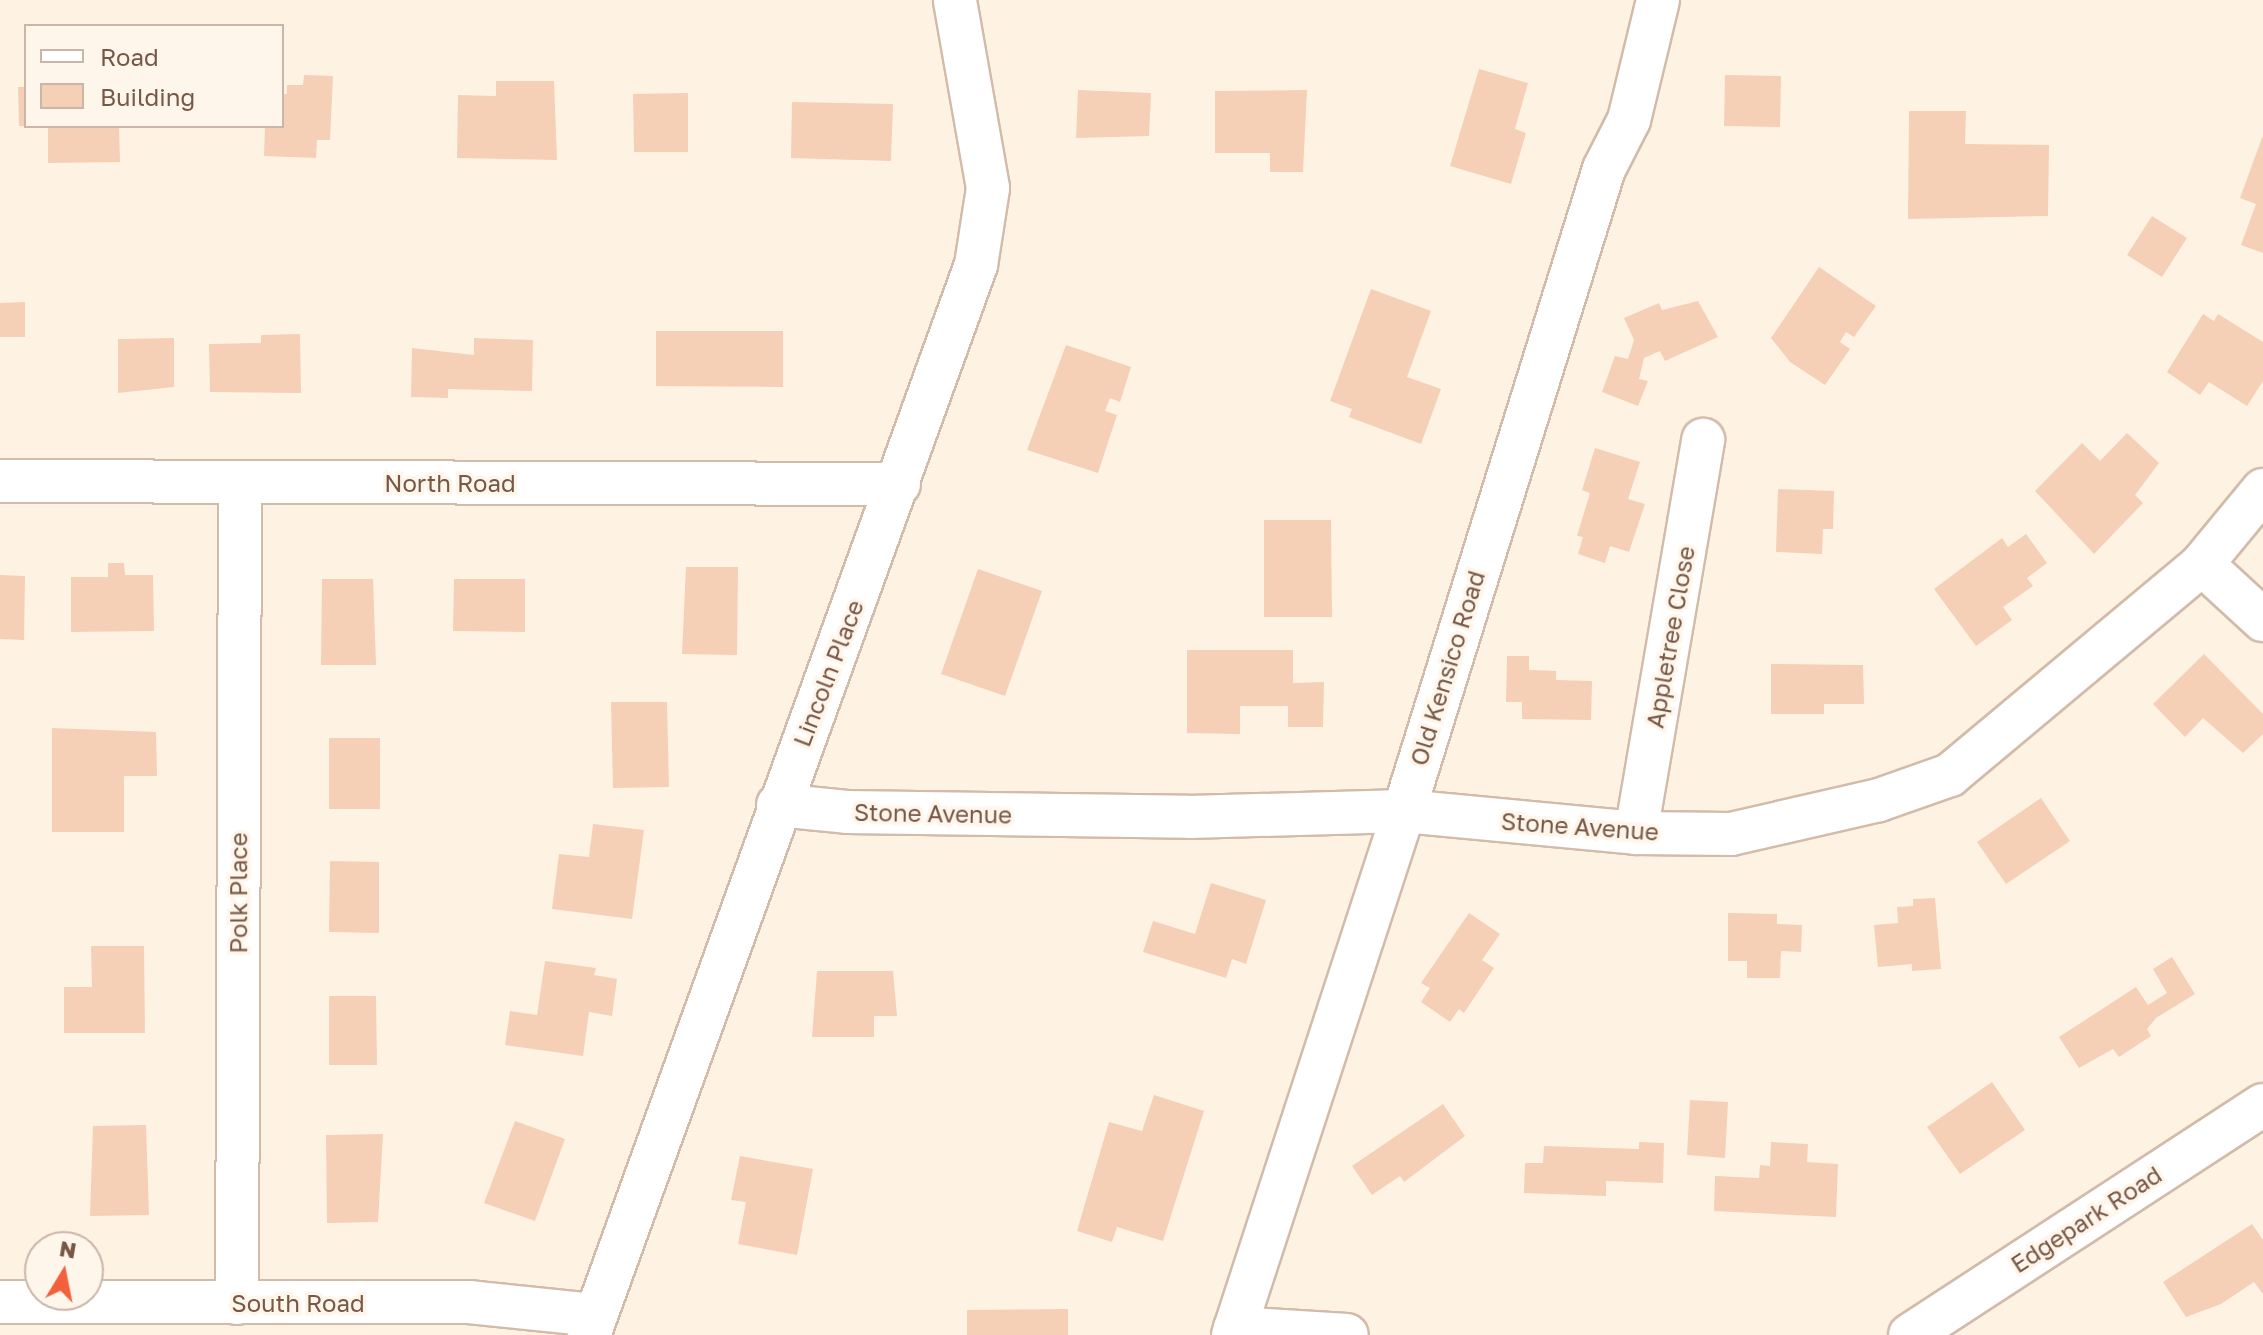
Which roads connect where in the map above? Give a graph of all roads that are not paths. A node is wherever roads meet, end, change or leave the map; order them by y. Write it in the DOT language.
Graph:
graph roads {
  1 [pos="955,0"];
  2 [pos="1658,0"];
  3 [pos="1703,440"];
  4 [pos="0,481"];
  5 [pos="240,483"];
  6 [pos="899,484"];
  7 [pos="2263,490"];
  8 [pos="2202,564"];
  9 [pos="2263,620"];
  10 [pos="778,805"];
  11 [pos="1404,811"];
  12 [pos="1636,833"];
  13 [pos="2263,1105"];
  14 [pos="0,1302"];
  15 [pos="237,1303"];
  16 [pos="592,1325"];
  17 [pos="1234,1332"];
  18 [pos="1347,1335"];
  19 [pos="1910,1335"];
  1 -- 6 [label="street, Lincoln Place"];
  2 -- 11 [label="street, Old Kensico Road"];
  3 -- 12 [label="street, Appletree Close"];
  4 -- 5 [label="street, North Road"];
  5 -- 6 [label="street, North Road"];
  5 -- 15 [label="street, Polk Place"];
  6 -- 10 [label="street, Lincoln Place"];
  7 -- 8 [label="street, Stone Avenue"];
  8 -- 9 [label="street"];
  8 -- 12 [label="street, Stone Avenue"];
  10 -- 11 [label="street, Stone Avenue"];
  10 -- 16 [label="street, Lincoln Place"];
  11 -- 12 [label="street, Stone Avenue"];
  11 -- 17 [label="street, Old Kensico Road"];
  13 -- 19 [label="street, Edgepark Road"];
  14 -- 15 [label="street, South Road"];
  15 -- 16 [label="street, South Road"];
  17 -- 18 [label="street"];
}
